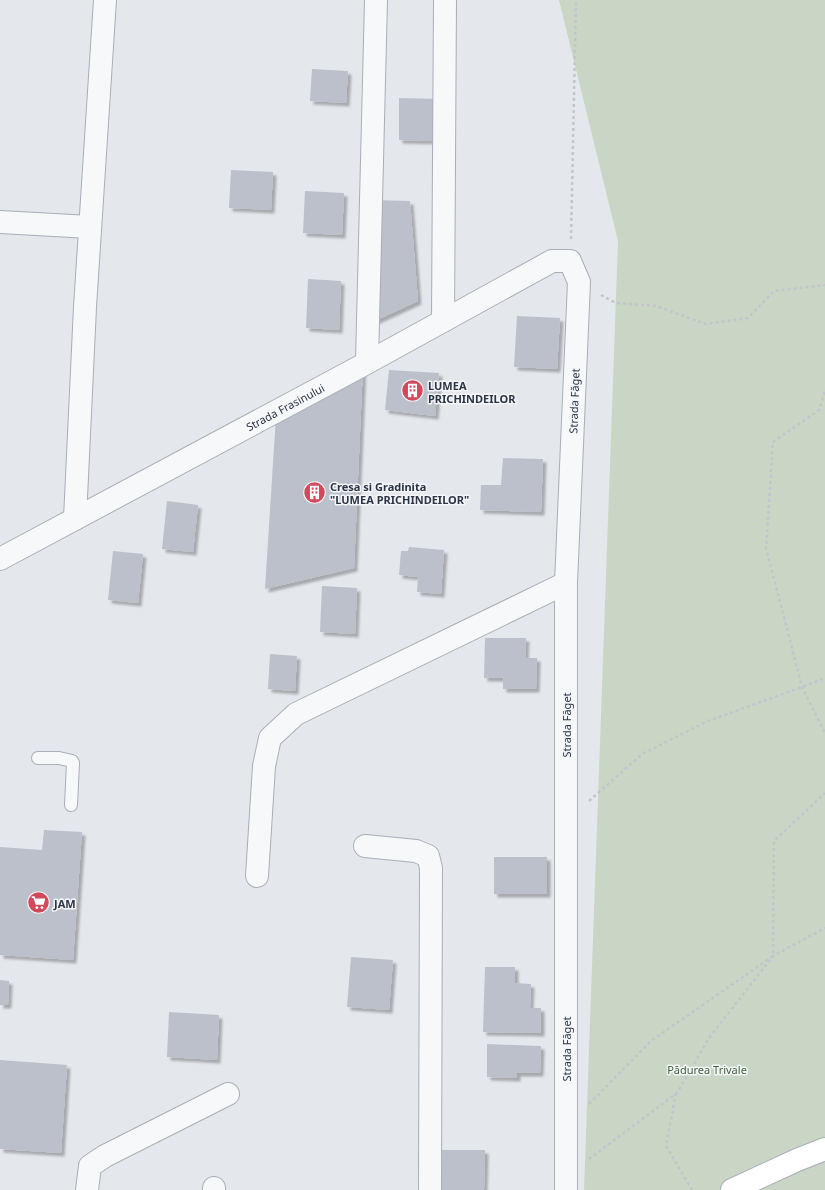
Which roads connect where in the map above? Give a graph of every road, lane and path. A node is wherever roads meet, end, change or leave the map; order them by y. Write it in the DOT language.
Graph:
graph roads {
  1 [pos="106,0"];
  2 [pos="376,0"];
  3 [pos="445,0"];
  4 [pos="576,0"];
  5 [pos="0,222"];
  6 [pos="90,227"];
  7 [pos="570,262"];
  8 [pos="578,282"];
  9 [pos="825,285"];
  10 [pos="444,321"];
  11 [pos="367,362"];
  12 [pos="825,392"];
  13 [pos="75,519"];
  14 [pos="0,559"];
  15 [pos="566,583"];
  16 [pos="825,678"];
  17 [pos="802,687"];
  18 [pos="825,733"];
  19 [pos="38,758"];
  20 [pos="825,793"];
  21 [pos="71,806"];
  22 [pos="566,822"];
  23 [pos="365,846"];
  24 [pos="257,876"];
  25 [pos="825,928"];
  26 [pos="773,956"];
  27 [pos="677,1093"];
  28 [pos="228,1094"];
  29 [pos="566,1128"];
  30 [pos="825,1148"];
  31 [pos="566,1183"];
  32 [pos="87,1190"];
  33 [pos="430,1190"];
  34 [pos="692,1190"];
  35 [pos="732,1190"];
  1 -- 6 [label="street"];
  2 -- 11 [label="street"];
  3 -- 10 [label="street"];
  4 -- 7 [label="path"];
  5 -- 6 [label="street"];
  6 -- 13 [label="street"];
  7 -- 8 [label="street, Strada Făget"];
  7 -- 10 [label="street, Strada Frasinului"];
  8 -- 9 [label="path"];
  8 -- 15 [label="street, Strada Făget"];
  10 -- 11 [label="street, Strada Frasinului"];
  11 -- 13 [label="street, Strada Frasinului"];
  12 -- 17 [label="path"];
  13 -- 14 [label="street, Strada Frasinului"];
  15 -- 22 [label="street, Strada Făget"];
  15 -- 24 [label="street"];
  16 -- 17 [label="path"];
  17 -- 18 [label="path"];
  17 -- 22 [label="path"];
  19 -- 21 [label="lane"];
  20 -- 26 [label="path"];
  22 -- 29 [label="street, Strada Făget"];
  23 -- 33 [label="street"];
  25 -- 26 [label="path"];
  26 -- 27 [label="path"];
  26 -- 29 [label="path"];
  27 -- 31 [label="path"];
  27 -- 34 [label="path"];
  28 -- 32 [label="street"];
  29 -- 31 [label="street, Strada Făget"];
  30 -- 35 [label="main road"];
}
